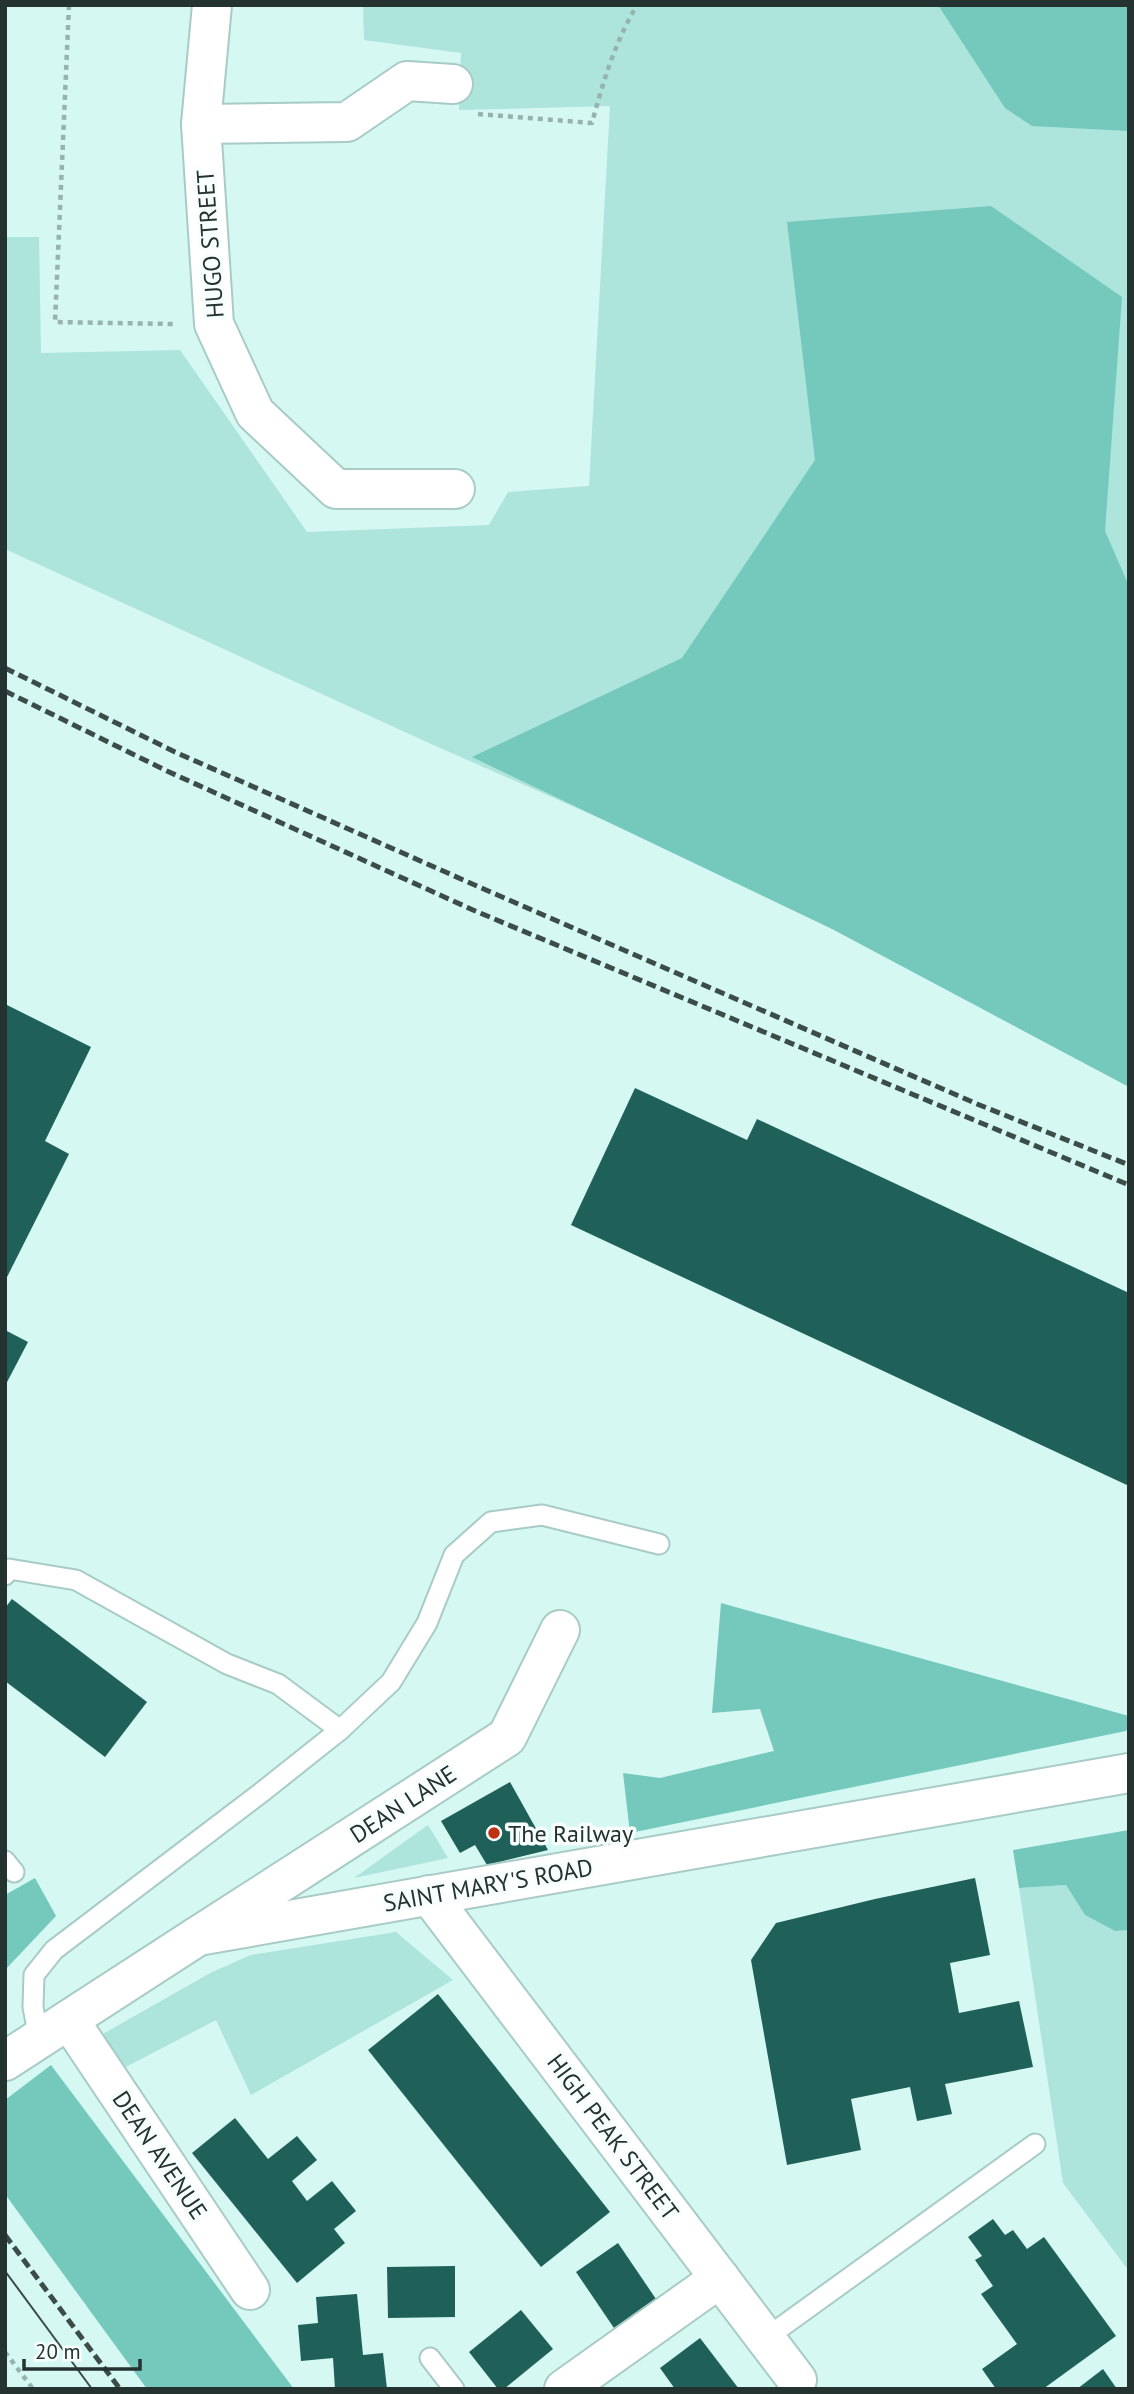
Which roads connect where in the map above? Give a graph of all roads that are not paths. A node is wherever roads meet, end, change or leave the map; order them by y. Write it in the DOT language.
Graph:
graph roads {
  1 [pos="212,5"];
  2 [pos="460,98"];
  3 [pos="201,124"];
  4 [pos="455,489"];
  5 [pos="659,1544"];
  6 [pos="5,1575"];
  7 [pos="560,1630"];
  8 [pos="340,1730"];
  9 [pos="1129,1773"];
  10 [pos="429,1895"];
  11 [pos="198,1936"];
  12 [pos="54,2029"];
  13 [pos="5,2062"];
  14 [pos="1035,2144"];
  15 [pos="720,2278"];
  16 [pos="250,2290"];
  17 [pos="766,2338"];
  18 [pos="430,2358"];
  19 [pos="797,2380"];
  20 [pos="454,2389"];
  21 [pos="564,2389"];
  1 -- 3 [label="street, HUGO STREET"];
  2 -- 3 [label="street"];
  3 -- 4 [label="street, HUGO STREET"];
  5 -- 8 [label="lane"];
  6 -- 8 [label="lane"];
  7 -- 11 [label="street, DEAN LANE"];
  8 -- 12 [label="lane"];
  9 -- 10 [label="street, SAINT MARY'S ROAD"];
  10 -- 11 [label="street, SAINT MARY'S ROAD"];
  10 -- 15 [label="street, HIGH PEAK STREET"];
  11 -- 12 [label="street, SAINT MARY'S ROAD"];
  12 -- 13 [label="street, SAINT MARY'S ROAD"];
  12 -- 16 [label="street, DEAN AVENUE"];
  14 -- 17 [label="lane"];
  15 -- 17 [label="street, HIGH PEAK STREET"];
  15 -- 21 [label="street"];
  17 -- 19 [label="street, HIGH PEAK STREET"];
  18 -- 20 [label="lane"];
}
